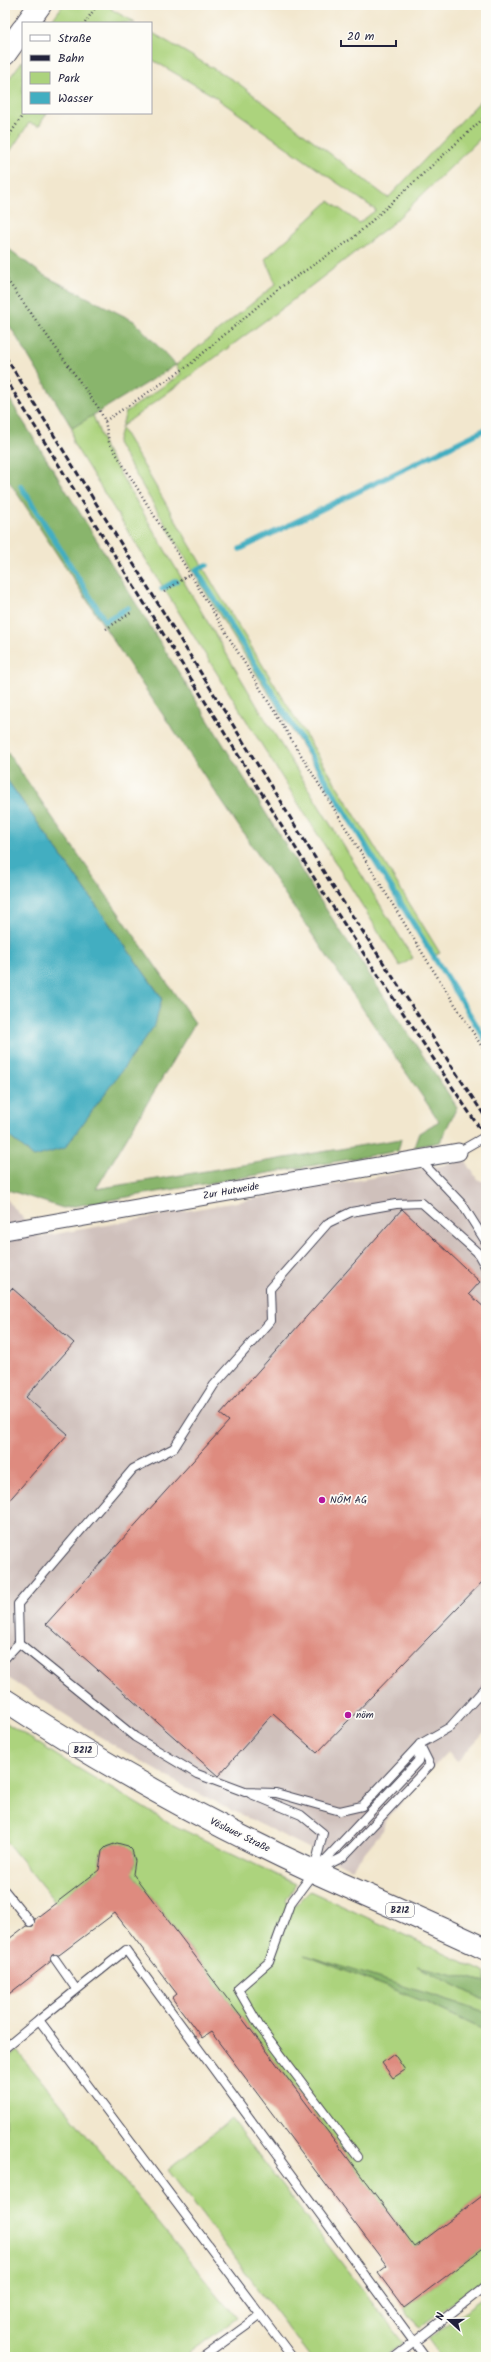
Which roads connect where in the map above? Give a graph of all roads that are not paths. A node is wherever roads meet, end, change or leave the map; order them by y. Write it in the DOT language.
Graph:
graph roads {
  1 [pos="40,5"];
  2 [pos="28,22"];
  3 [pos="22,30"];
  4 [pos="5,54"];
  5 [pos="486,1136"];
  6 [pos="458,1152"];
  7 [pos="418,1158"];
  8 [pos="5,1231"];
  9 [pos="486,1242"];
  10 [pos="486,1268"];
  11 [pos="19,1643"];
  12 [pos="5,1658"];
  13 [pos="486,1688"];
  14 [pos="5,1700"];
  15 [pos="420,1744"];
  16 [pos="245,1792"];
  17 [pos="314,1872"];
  18 [pos="5,1891"];
  19 [pos="30,1922"];
  20 [pos="486,1949"];
  21 [pos="55,1959"];
  22 [pos="76,1989"];
  23 [pos="39,2020"];
  24 [pos="5,2048"];
  25 [pos="358,2157"];
  26 [pos="486,2286"];
  27 [pos="260,2316"];
  28 [pos="414,2342"];
  29 [pos="203,2357"];
  30 [pos="292,2357"];
  31 [pos="395,2357"];
  32 [pos="426,2357"];
  1 -- 2 [label="main road"];
  3 -- 4 [label="main road"];
  5 -- 6 [label="lane"];
  6 -- 7 [label="street, Zur Hutweide"];
  7 -- 8 [label="street, Zur Hutweide"];
  7 -- 9 [label="lane"];
  10 -- 11 [label="lane"];
  11 -- 12 [label="lane"];
  11 -- 16 [label="lane"];
  13 -- 15 [label="lane"];
  14 -- 17 [label="main road, Vöslauer Straße / B212"];
  15 -- 16 [label="lane"];
  15 -- 17 [label="lane"];
  15 -- 17 [label="lane"];
  16 -- 17 [label="lane"];
  17 -- 20 [label="main road, Vöslauer Straße / B212"];
  17 -- 25 [label="lane"];
  18 -- 19 [label="lane"];
  21 -- 22 [label="lane"];
  22 -- 23 [label="lane"];
  22 -- 28 [label="lane"];
  23 -- 24 [label="lane"];
  23 -- 27 [label="lane"];
  26 -- 28 [label="lane"];
  27 -- 29 [label="lane"];
  27 -- 30 [label="lane"];
  28 -- 31 [label="lane"];
  28 -- 32 [label="lane"];
}
